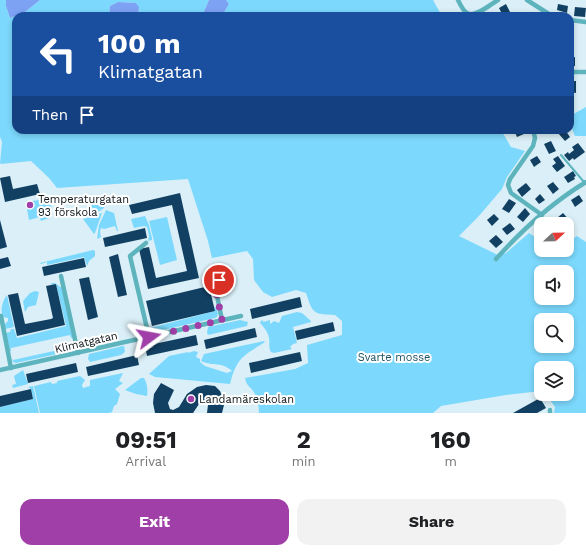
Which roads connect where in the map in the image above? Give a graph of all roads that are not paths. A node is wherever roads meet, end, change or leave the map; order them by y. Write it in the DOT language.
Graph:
graph roads {
  1 [pos="458,0"];
  2 [pos="498,0"];
  3 [pos="528,0"];
  4 [pos="466,12"];
  5 [pos="479,12"];
  6 [pos="546,12"];
  7 [pos="574,20"];
  8 [pos="586,22"];
  9 [pos="574,72"];
  10 [pos="586,72"];
  11 [pos="535,134"];
  12 [pos="561,155"];
  13 [pos="586,183"];
  14 [pos="542,215"];
  15 [pos="146,243"];
  16 [pos="496,259"];
  17 [pos="61,276"];
  18 [pos="219,280"];
  19 [pos="1,316"];
  20 [pos="241,316"];
  21 [pos="151,320"];
  22 [pos="222,320"];
  23 [pos="145,322"];
  24 [pos="149,337"];
  25 [pos="78,353"];
  26 [pos="11,368"];
  27 [pos="0,370"];
  1 -- 4 [label="street"];
  2 -- 5 [label="street"];
  3 -- 6 [label="street"];
  7 -- 8 [label="street"];
  9 -- 10 [label="street"];
  11 -- 14 [label="street"];
  12 -- 13 [label="lane"];
  13 -- 14 [label="street"];
  14 -- 16 [label="street"];
  15 -- 23 [label="street"];
  17 -- 25 [label="street"];
  18 -- 22 [label="street"];
  19 -- 26 [label="street"];
  20 -- 22 [label="street, Klimatgatan"];
  21 -- 23 [label="lane"];
  22 -- 24 [label="street, Klimatgatan"];
  23 -- 24 [label="street"];
  24 -- 25 [label="street, Klimatgatan"];
  25 -- 26 [label="street, Klimatgatan"];
  26 -- 27 [label="street, Klimatgatan"];
}
